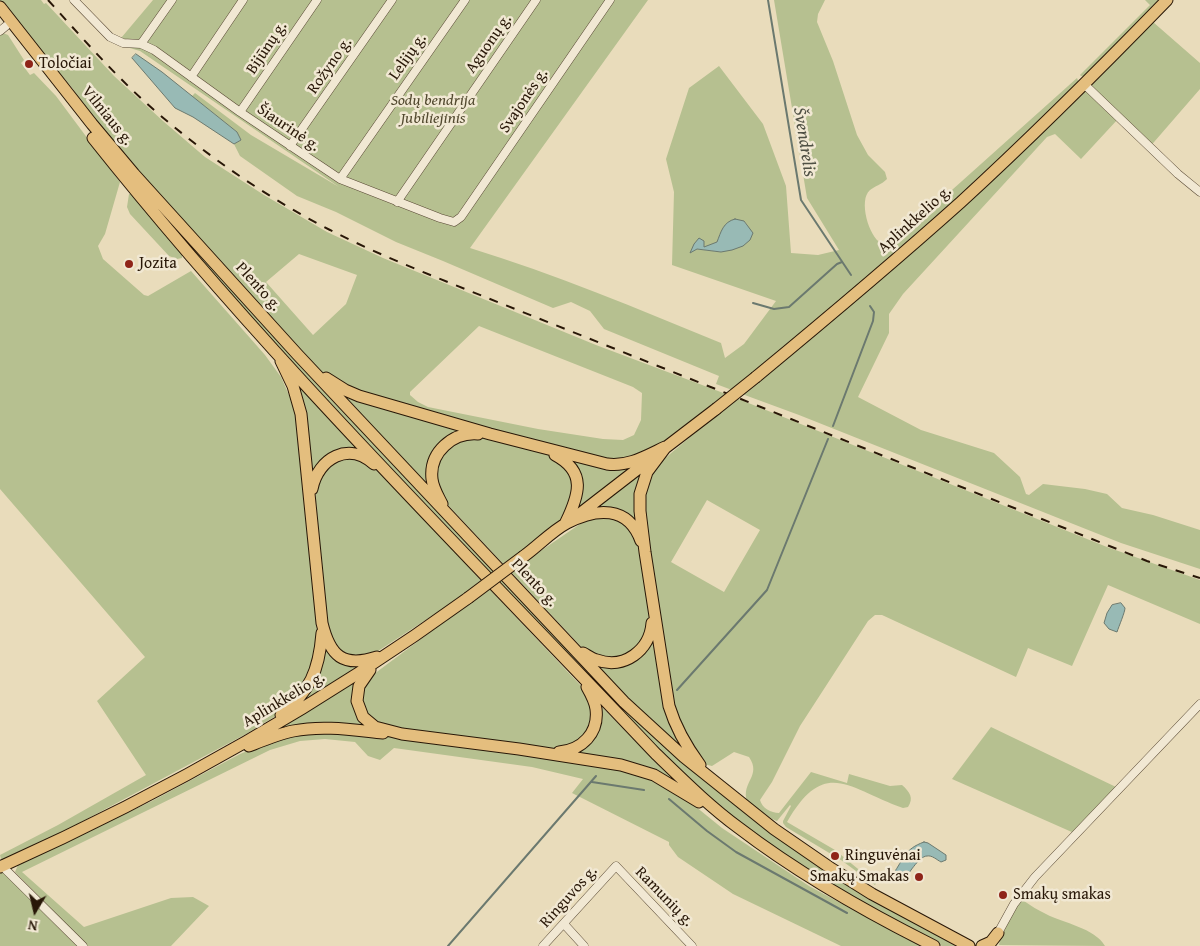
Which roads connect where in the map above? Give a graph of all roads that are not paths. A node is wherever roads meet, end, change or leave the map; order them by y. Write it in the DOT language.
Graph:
graph roads {
  1 [pos="74,0"];
  2 [pos="172,0"];
  3 [pos="243,0"];
  4 [pos="317,0"];
  5 [pos="392,0"];
  6 [pos="464,0"];
  7 [pos="536,0"];
  8 [pos="610,0"];
  9 [pos="1167,0"];
  10 [pos="0,8"];
  11 [pos="2,25"];
  12 [pos="141,44"];
  13 [pos="191,77"];
  14 [pos="1084,84"];
  15 [pos="240,112"];
  16 [pos="290,146"];
  17 [pos="130,176"];
  18 [pos="340,179"];
  19 [pos="1200,192"];
  20 [pos="397,202"];
  21 [pos="461,217"];
  22 [pos="276,351"];
  23 [pos="297,354"];
  24 [pos="490,434"];
  25 [pos="667,447"];
  26 [pos="540,448"];
  27 [pos="405,491"];
  28 [pos="311,498"];
  29 [pos="449,516"];
  30 [pos="565,525"];
  31 [pos="644,552"];
  32 [pos="654,608"];
  33 [pos="322,623"];
  34 [pos="572,646"];
  35 [pos="386,655"];
  36 [pos="581,676"];
  37 [pos="1200,704"];
  38 [pos="258,734"];
  39 [pos="402,734"];
  40 [pos="519,749"];
  41 [pos="213,761"];
  42 [pos="741,804"];
  43 [pos="738,828"];
  44 [pos="1,866"];
  45 [pos="616,866"];
  46 [pos="564,924"];
  47 [pos="998,932"];
  48 [pos="82,946"];
  49 [pos="542,946"];
  50 [pos="584,946"];
  51 [pos="692,946"];
  52 [pos="934,946"];
  53 [pos="969,946"];
  54 [pos="982,946"];
  55 [pos="997,946"];
  1 -- 12 [label="street, Šiaurinė g."];
  2 -- 12 [label="street"];
  3 -- 13 [label="street"];
  4 -- 15 [label="street, Bijūnų g."];
  5 -- 16 [label="street, Rožyno g."];
  6 -- 18 [label="street, Lelijų g."];
  7 -- 20 [label="street, Aguonų g."];
  8 -- 21 [label="street, Svajonės g."];
  9 -- 14 [label="highway, Aplinkkelio g."];
  10 -- 17 [label="highway, Vilniaus g."];
  11 -- 17 [label="highway, Vilniaus g."];
  12 -- 13 [label="street, Šiaurinė g."];
  13 -- 15 [label="street, Šiaurinė g."];
  14 -- 19 [label="street"];
  14 -- 25 [label="highway, Aplinkkelio g., bridge"];
  15 -- 16 [label="street, Šiaurinė g."];
  16 -- 18 [label="street, Šiaurinė g."];
  17 -- 22 [label="highway, Plento g."];
  17 -- 23 [label="highway, Plento g."];
  18 -- 20 [label="street, Šiaurinė g."];
  20 -- 21 [label="street, Šiaurinė g."];
  22 -- 27 [label="highway, Plento g."];
  22 -- 28 [label="highway"];
  23 -- 24 [label="highway"];
  23 -- 29 [label="highway, Plento g."];
  24 -- 26 [label="highway"];
  24 -- 29 [label="highway"];
  25 -- 26 [label="highway"];
  25 -- 30 [label="highway, Aplinkkelio g."];
  25 -- 31 [label="highway"];
  26 -- 30 [label="highway"];
  27 -- 28 [label="highway"];
  27 -- 36 [label="highway, Plento g."];
  28 -- 33 [label="highway"];
  29 -- 34 [label="highway, Plento g."];
  30 -- 31 [label="highway"];
  30 -- 35 [label="highway, Aplinkkelio g., bridge"];
  31 -- 32 [label="highway"];
  32 -- 34 [label="highway"];
  32 -- 42 [label="highway"];
  33 -- 35 [label="highway"];
  33 -- 38 [label="highway"];
  34 -- 42 [label="highway, Plento g."];
  35 -- 38 [label="highway, Aplinkkelio g."];
  35 -- 39 [label="highway"];
  36 -- 40 [label="highway"];
  36 -- 43 [label="highway, Plento g."];
  37 -- 47 [label="street"];
  38 -- 41 [label="highway, Aplinkkelio g."];
  39 -- 40 [label="highway"];
  39 -- 41 [label="highway"];
  40 -- 43 [label="highway"];
  41 -- 44 [label="highway, Aplinkkelio g."];
  42 -- 53 [label="highway, Plento g."];
  43 -- 52 [label="highway, Plento g."];
  44 -- 48 [label="street"];
  45 -- 46 [label="street, Ringuvos g."];
  45 -- 51 [label="street, Ramunių g."];
  46 -- 49 [label="street, Ringuvos g."];
  46 -- 50 [label="street"];
  47 -- 54 [label="highway"];
  47 -- 55 [label="highway"];
}
